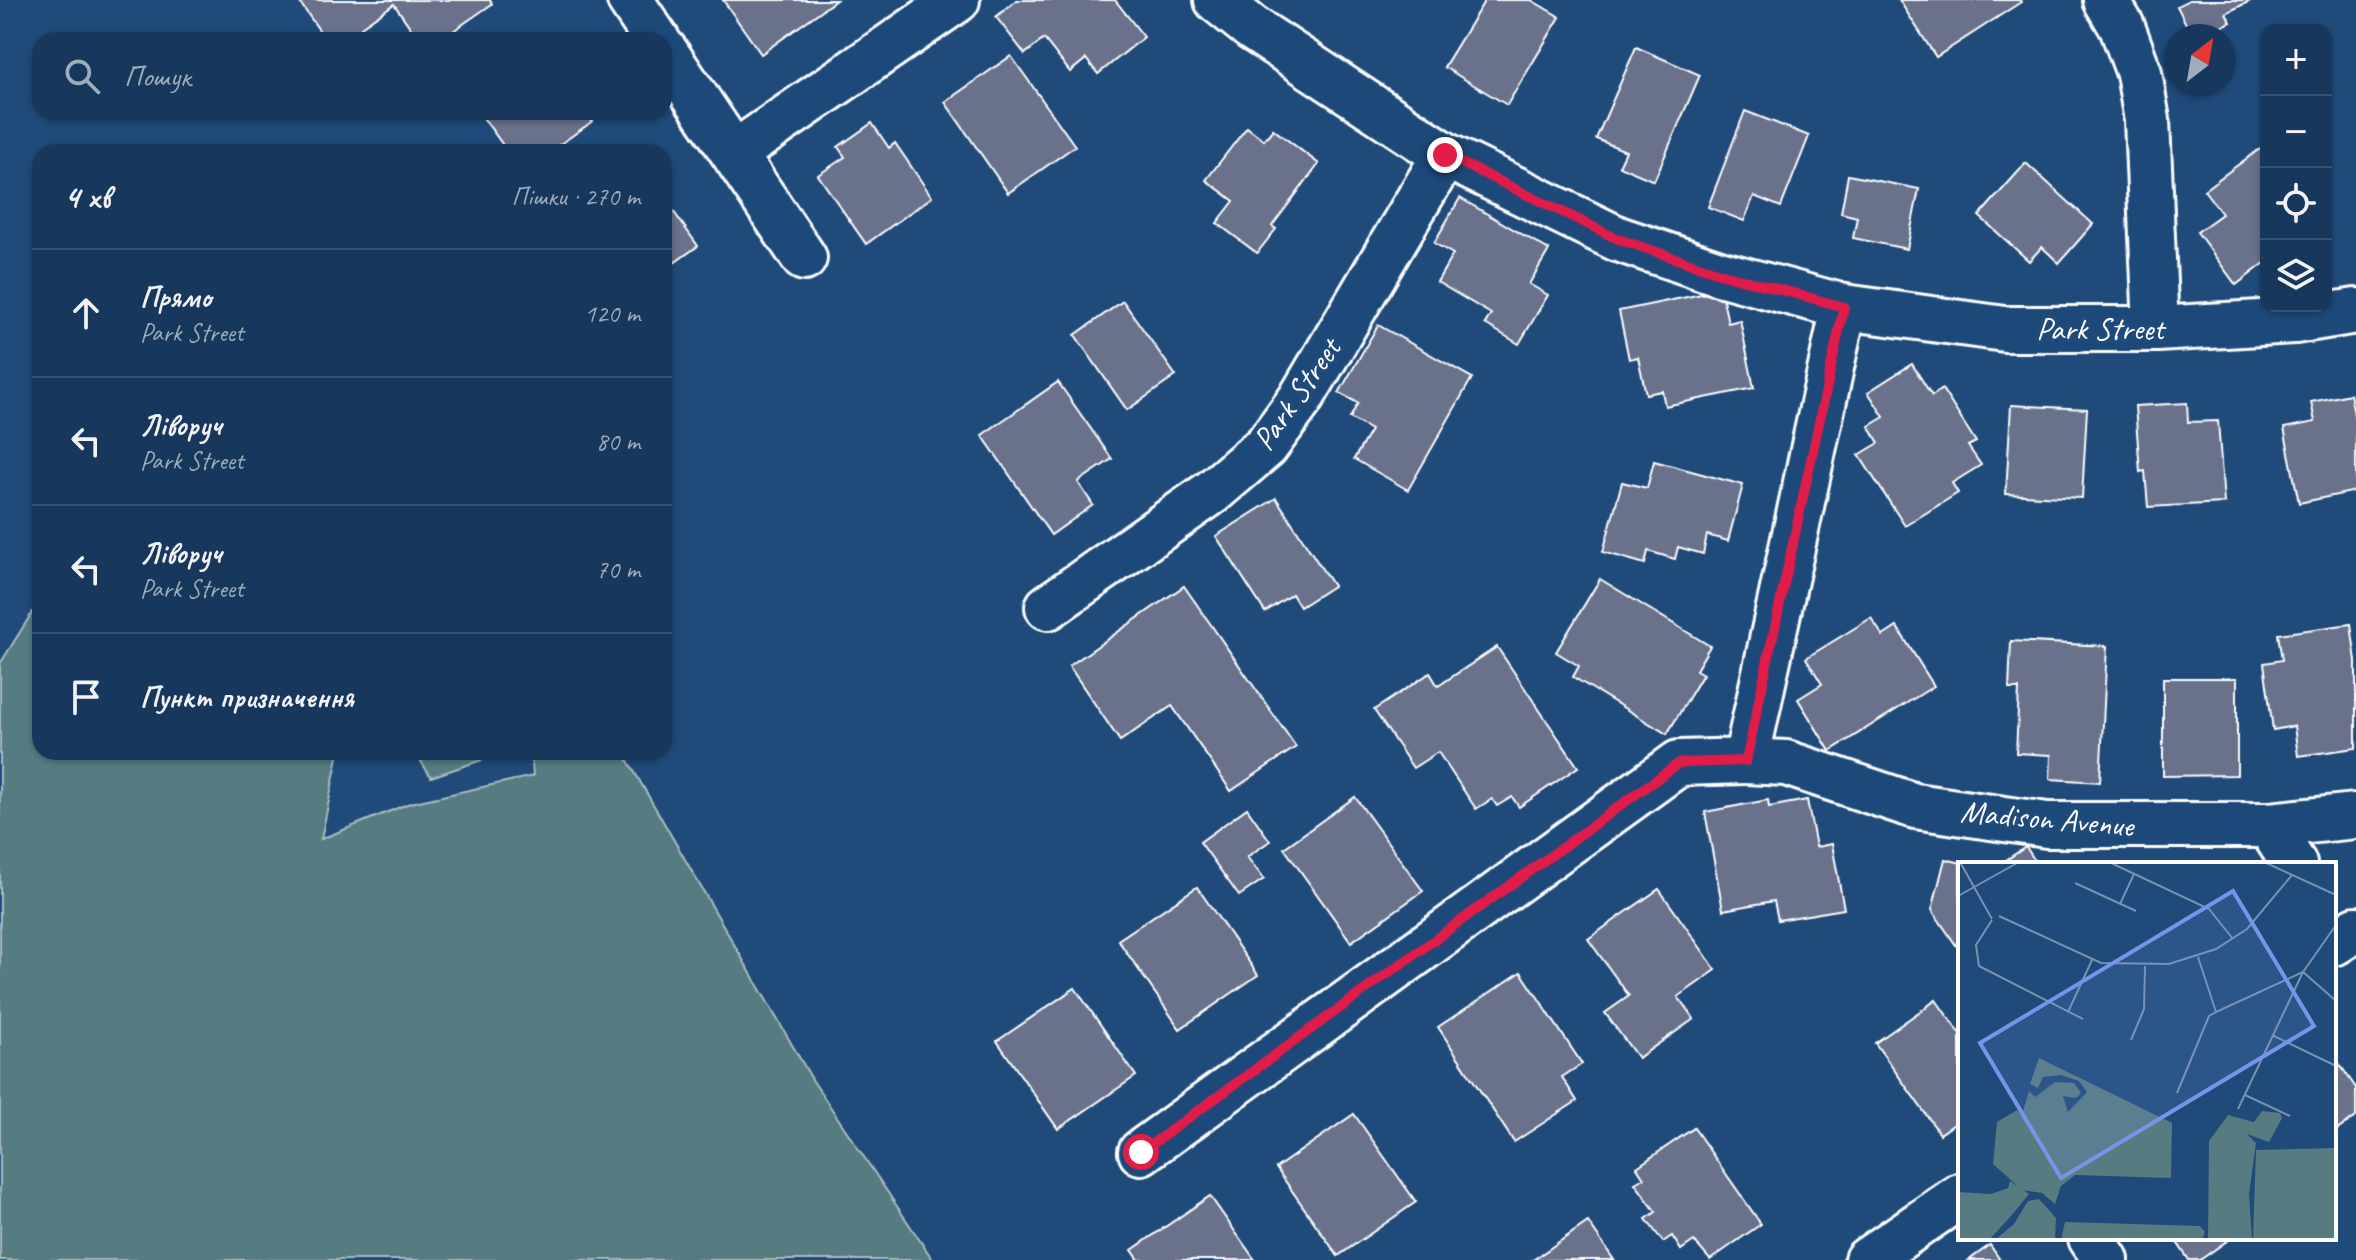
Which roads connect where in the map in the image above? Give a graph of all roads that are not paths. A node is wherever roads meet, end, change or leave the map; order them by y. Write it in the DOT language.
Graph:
graph roads {
  1 [pos="630,0"];
  2 [pos="957,0"];
  3 [pos="1217,0"];
  4 [pos="2106,0"];
  5 [pos="652,32"];
  6 [pos="672,62"];
  7 [pos="735,153"];
  8 [pos="1445,155"];
  9 [pos="804,258"];
  10 [pos="1844,307"];
  11 [pos="2356,311"];
  12 [pos="2156,329"];
  13 [pos="1048,607"];
  14 [pos="1746,761"];
  15 [pos="2356,816"];
  16 [pos="2269,825"];
  17 [pos="2293,862"];
  18 [pos="1141,1152"];
  19 [pos="1958,1197"];
  20 [pos="2092,1240"];
  21 [pos="1867,1260"];
  22 [pos="2106,1260"];
  1 -- 5 [label="street"];
  2 -- 7 [label="street"];
  3 -- 8 [label="street, Park Street"];
  4 -- 12 [label="street"];
  6 -- 7 [label="street"];
  7 -- 9 [label="street"];
  8 -- 10 [label="street, Park Street"];
  8 -- 13 [label="street, Park Street"];
  10 -- 12 [label="street, Park Street"];
  10 -- 14 [label="street"];
  11 -- 12 [label="street, Park Street"];
  14 -- 16 [label="street, Madison Avenue"];
  14 -- 18 [label="street"];
  15 -- 16 [label="street, Madison Avenue"];
  16 -- 17 [label="street"];
  19 -- 21 [label="street"];
  20 -- 22 [label="street"];
}
